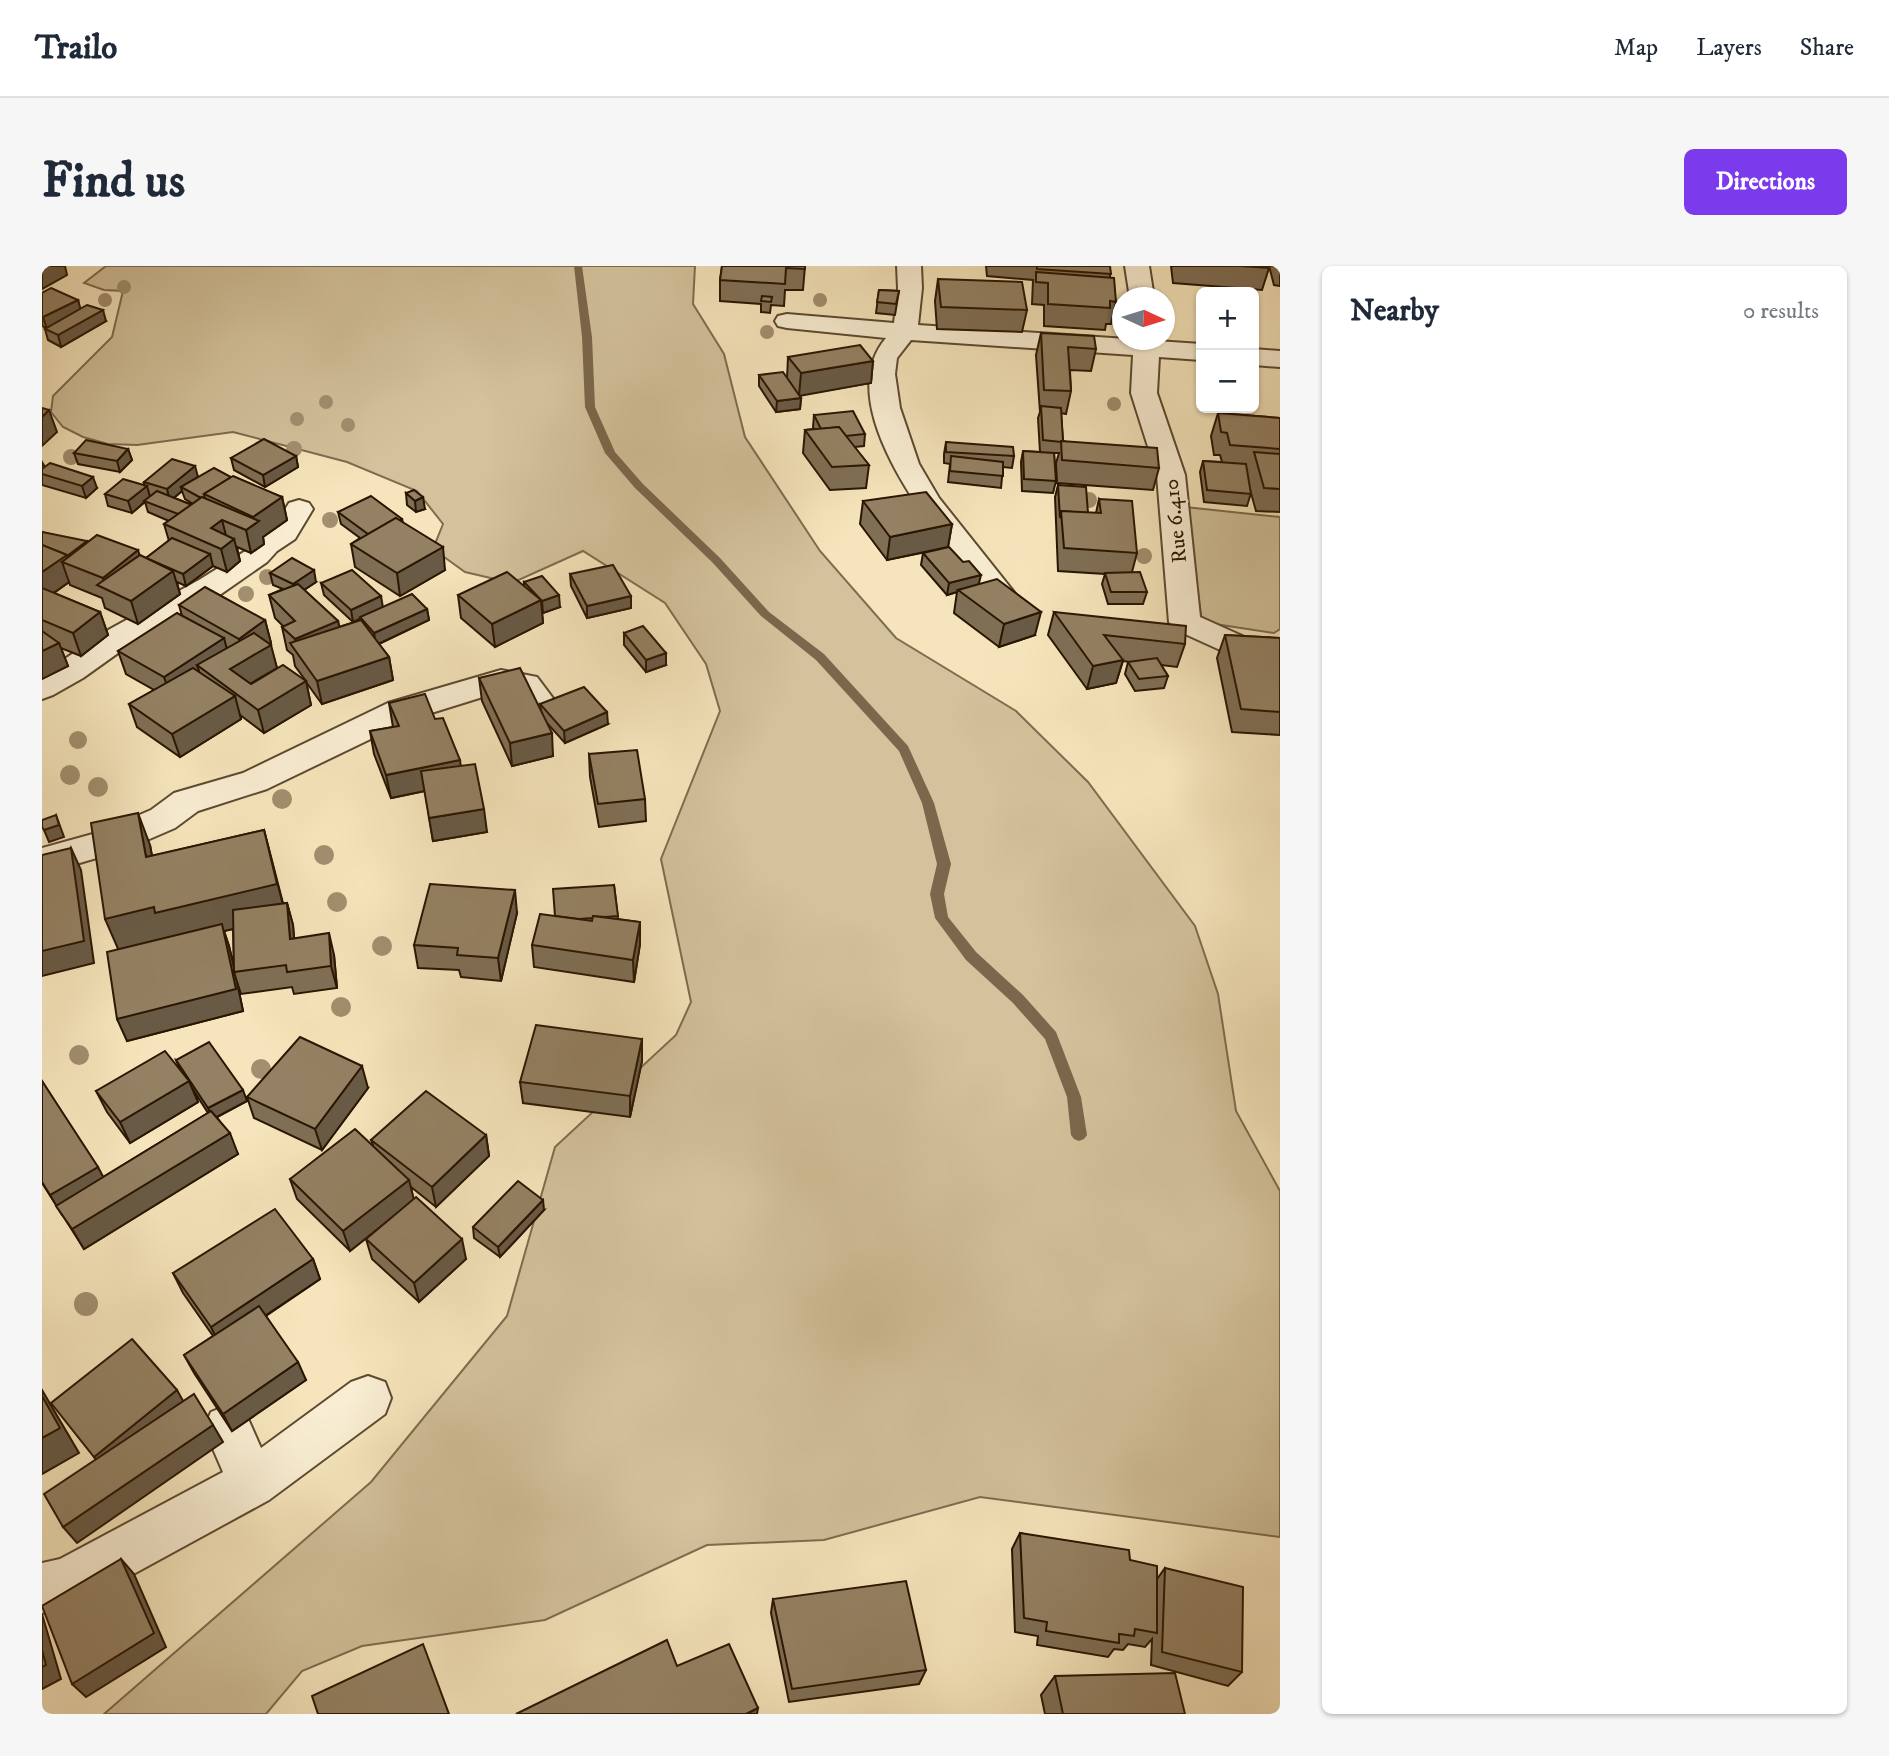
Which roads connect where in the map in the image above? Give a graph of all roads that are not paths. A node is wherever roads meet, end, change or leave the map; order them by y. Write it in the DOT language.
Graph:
graph roads {
  1 [pos="909,266"];
  2 [pos="1137,266"];
  3 [pos="1140,287"];
  4 [pos="788,320"];
  5 [pos="905,332"];
  6 [pos="1112,341"];
  7 [pos="1175,348"];
  8 [pos="1146,350"];
  9 [pos="1196,351"];
  10 [pos="1259,357"];
  11 [pos="1280,359"];
  12 [pos="299,509"];
  13 [pos="1006,601"];
  14 [pos="1262,657"];
  15 [pos="42,688"];
  16 [pos="539,701"];
  17 [pos="42,860"];
  18 [pos="368,1398"];
  19 [pos="228,1428"];
  20 [pos="252,1483"];
  21 [pos="42,1588"];
  1 -- 5 [label="street"];
  2 -- 3 [label="street"];
  4 -- 5 [label="street"];
  5 -- 6 [label="street"];
  5 -- 13 [label="street"];
  7 -- 9 [label="street"];
  8 -- 14 [label="street, Rue 6.410"];
  10 -- 11 [label="street"];
  12 -- 15 [label="street"];
  16 -- 17 [label="street"];
  18 -- 20 [label="street"];
  19 -- 20 [label="street"];
  20 -- 21 [label="street"];
}
